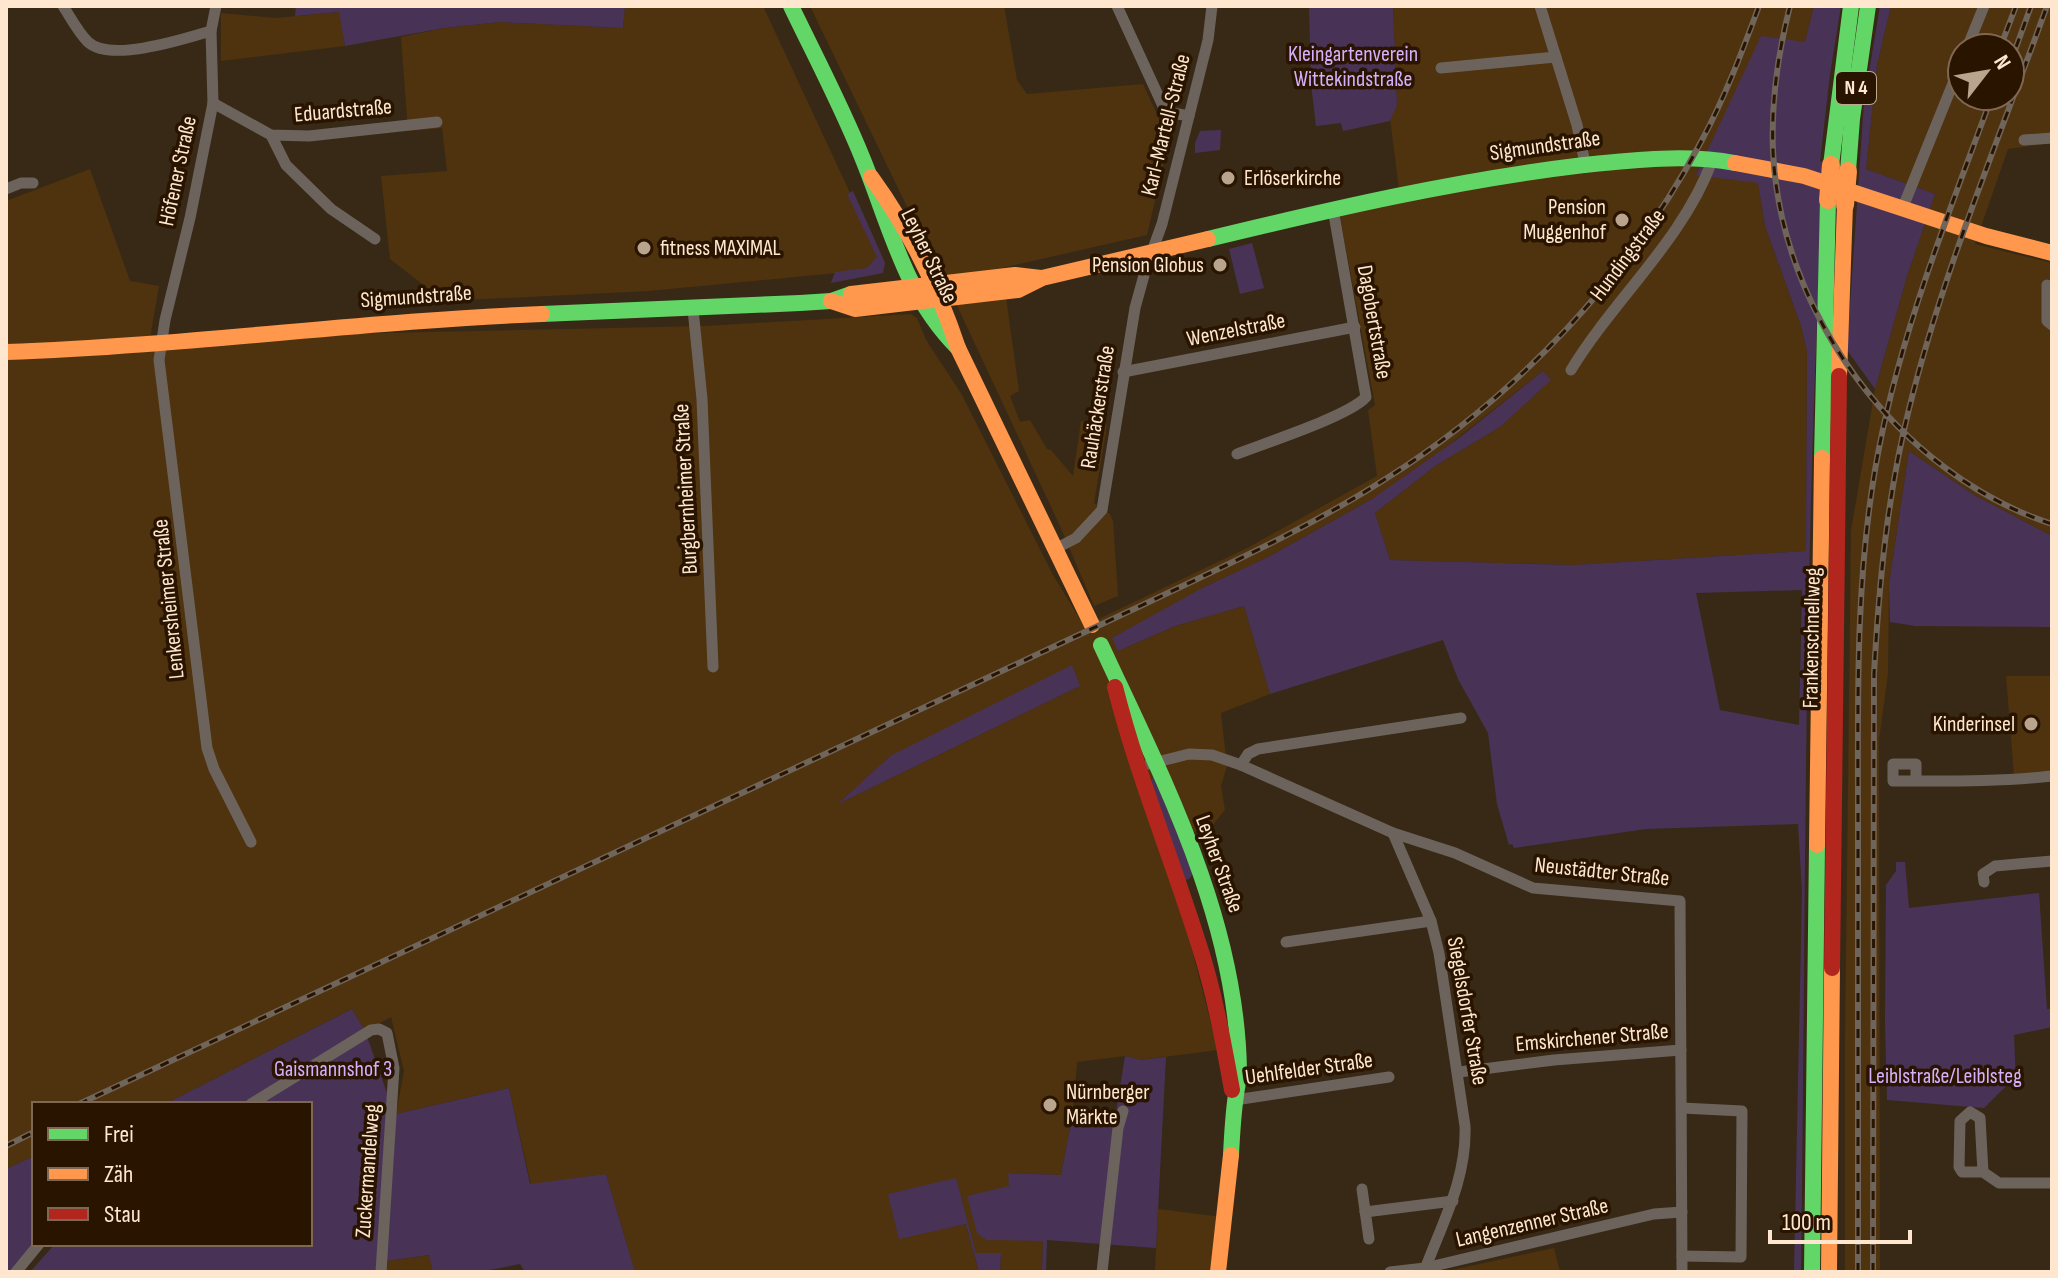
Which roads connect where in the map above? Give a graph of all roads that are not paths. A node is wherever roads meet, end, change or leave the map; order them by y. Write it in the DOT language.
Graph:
graph roads {
  1 [pos="63,6"];
  2 [pos="216,6"];
  3 [pos="791,6"];
  4 [pos="1117,6"];
  5 [pos="1212,6"];
  6 [pos="1540,6"];
  7 [pos="1851,6"];
  8 [pos="1868,6"];
  9 [pos="1984,6"];
  10 [pos="211,31"];
  11 [pos="1973,32"];
  12 [pos="1556,57"];
  13 [pos="1441,68"];
  14 [pos="1946,101"];
  15 [pos="213,103"];
  16 [pos="1189,116"];
  17 [pos="437,122"];
  18 [pos="271,135"];
  19 [pos="2052,138"];
  20 [pos="2024,140"];
  21 [pos="1712,161"];
  22 [pos="1585,163"];
  23 [pos="1839,168"];
  24 [pos="33,183"];
  25 [pos="6,189"];
  26 [pos="1837,203"];
  27 [pos="1903,207"];
  28 [pos="1333,209"];
  29 [pos="375,239"];
  30 [pos="1153,251"];
  31 [pos="2052,253"];
  32 [pos="2047,285"];
  33 [pos="927,294"];
  34 [pos="693,309"];
  35 [pos="2052,325"];
  36 [pos="1355,327"];
  37 [pos="161,343"];
  38 [pos="6,352"];
  39 [pos="1571,370"];
  40 [pos="1123,372"];
  41 [pos="1237,454"];
  42 [pos="1055,549"];
  43 [pos="1092,625"];
  44 [pos="1104,651"];
  45 [pos="713,667"];
  46 [pos="1461,718"];
  47 [pos="1146,765"];
  48 [pos="1241,765"];
  49 [pos="2052,776"];
  50 [pos="1916,781"];
  51 [pos="1393,833"];
  52 [pos="251,842"];
  53 [pos="2052,861"];
  54 [pos="1984,882"];
  55 [pos="1431,921"];
  56 [pos="1286,942"];
  57 [pos="1681,1050"];
  58 [pos="1459,1072"];
  59 [pos="1389,1077"];
  60 [pos="1235,1100"];
  61 [pos="254,1102"];
  62 [pos="1682,1108"];
  63 [pos="1123,1111"];
  64 [pos="1983,1172"];
  65 [pos="2052,1183"];
  66 [pos="1362,1189"];
  67 [pos="1453,1201"];
  68 [pos="1365,1212"];
  69 [pos="1682,1212"];
  70 [pos="1369,1239"];
  71 [pos="37,1246"];
  72 [pos="1682,1256"];
  73 [pos="1424,1270"];
  74 [pos="16,1272"];
  75 [pos="381,1272"];
  76 [pos="1102,1272"];
  77 [pos="1218,1272"];
  78 [pos="1390,1272"];
  79 [pos="1682,1272"];
  80 [pos="1812,1272"];
  81 [pos="1829,1272"];
  1 -- 10 [label="street"];
  2 -- 10 [label="street, Höfener Straße"];
  3 -- 33 [label="main road, Leyher Straße"];
  4 -- 16 [label="street"];
  5 -- 16 [label="street, Karl-Martell-Straße"];
  6 -- 12 [label="street"];
  7 -- 23 [label="main road, Frankenschnellweg"];
  8 -- 23 [label="main road, Frankenschnellweg / N 4"];
  9 -- 11 [label="street"];
  10 -- 15 [label="street, Höfener Straße"];
  12 -- 13 [label="street"];
  12 -- 22 [label="street"];
  14 -- 27 [label="street"];
  15 -- 18 [label="street, Eduardstraße"];
  15 -- 37 [label="street, Höfener Straße"];
  16 -- 30 [label="street, Karl-Martell-Straße"];
  17 -- 18 [label="street, Eduardstraße"];
  18 -- 29 [label="street"];
  19 -- 20 [label="street"];
  21 -- 22 [label="main road, Sigmundstraße"];
  21 -- 27 [label="main road, Sigmundstraße"];
  21 -- 39 [label="street, Hundingstraße"];
  22 -- 28 [label="main road, Sigmundstraße"];
  23 -- 26 [label="main road, Frankenschnellweg, bridge"];
  24 -- 25 [label="street"];
  26 -- 80 [label="main road, Frankenschnellweg"];
  26 -- 81 [label="main road, Frankenschnellweg"];
  27 -- 31 [label="main road, Sigmundstraße"];
  28 -- 30 [label="main road, Sigmundstraße"];
  28 -- 36 [label="street, Dagobertstraße"];
  30 -- 33 [label="main road, Sigmundstraße"];
  30 -- 40 [label="street, Rauhäckerstraße"];
  32 -- 35 [label="street"];
  33 -- 34 [label="main road, Sigmundstraße"];
  33 -- 42 [label="main road, Leyher Straße"];
  34 -- 37 [label="main road, Sigmundstraße"];
  34 -- 45 [label="street, Burgbernheimer Straße"];
  36 -- 40 [label="street, Wenzelstraße"];
  36 -- 41 [label="street, Dagobertstraße"];
  37 -- 38 [label="main road, Sigmundstraße"];
  37 -- 52 [label="street, Lenkersheimer Straße"];
  40 -- 42 [label="street, Rauhäckerstraße"];
  42 -- 43 [label="main road, Leyher Straße"];
  44 -- 47 [label="main road, Leyher Straße"];
  46 -- 48 [label="street"];
  47 -- 48 [label="street, Neustädter Straße"];
  47 -- 60 [label="main road, Leyher Straße"];
  48 -- 51 [label="street, Neustädter Straße"];
  49 -- 50 [label="street"];
  51 -- 55 [label="street, Siegelsdorfer Straße"];
  51 -- 57 [label="street, Neustädter Straße"];
  53 -- 54 [label="street"];
  55 -- 56 [label="street"];
  55 -- 58 [label="street, Siegelsdorfer Straße"];
  57 -- 58 [label="street, Emskirchener Straße"];
  57 -- 62 [label="street, Neustädter Straße"];
  58 -- 67 [label="street, Siegelsdorfer Straße"];
  59 -- 60 [label="street, Uehlfelder Straße"];
  60 -- 77 [label="main road, Leyher Straße"];
  61 -- 75 [label="street, Zuckermandelweg"];
  62 -- 69 [label="street, Neustädter Straße"];
  62 -- 72 [label="street"];
  63 -- 76 [label="street"];
  64 -- 64 [label="street"];
  64 -- 65 [label="street"];
  66 -- 68 [label="street"];
  67 -- 68 [label="street"];
  67 -- 73 [label="street, Siegelsdorfer Straße"];
  68 -- 70 [label="street"];
  69 -- 72 [label="street, Neustädter Straße"];
  69 -- 73 [label="street, Langenzenner Straße"];
  71 -- 74 [label="street"];
  72 -- 79 [label="street, Neustädter Straße"];
  73 -- 78 [label="street, Langenzenner Straße"];
}
